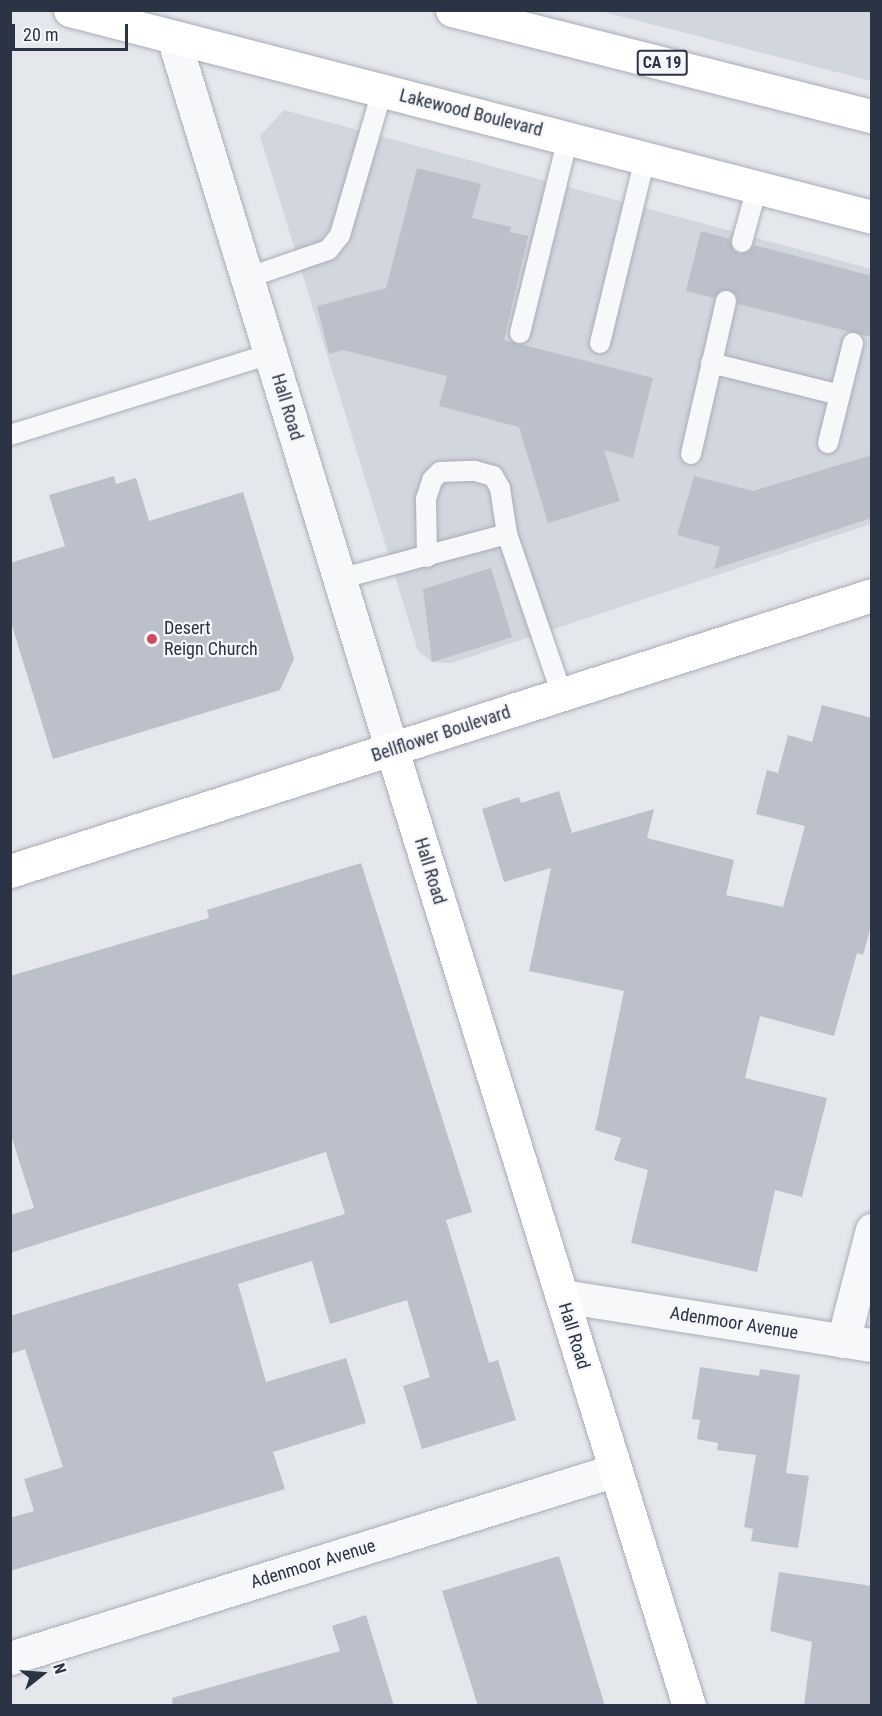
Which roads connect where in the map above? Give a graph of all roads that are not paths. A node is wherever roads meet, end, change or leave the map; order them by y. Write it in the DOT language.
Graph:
graph roads {
  1 [pos="70,10"];
  2 [pos="452,10"];
  3 [pos="173,37"];
  4 [pos="382,91"];
  5 [pos="872,116"];
  6 [pos="568,138"];
  7 [pos="645,158"];
  8 [pos="756,187"];
  9 [pos="872,217"];
  10 [pos="742,242"];
  11 [pos="247,278"];
  12 [pos="726,301"];
  13 [pos="520,333"];
  14 [pos="600,343"];
  15 [pos="853,343"];
  16 [pos="270,354"];
  17 [pos="711,363"];
  18 [pos="840,395"];
  19 [pos="10,435"];
  20 [pos="828,443"];
  21 [pos="691,454"];
  22 [pos="507,534"];
  23 [pos="427,557"];
  24 [pos="339,579"];
  25 [pos="872,595"];
  26 [pos="562,695"];
  27 [pos="392,750"];
  28 [pos="10,871"];
  29 [pos="872,1230"];
  30 [pos="562,1296"];
  31 [pos="857,1343"];
  32 [pos="616,1470"];
  33 [pos="10,1658"];
  34 [pos="688,1706"];
  1 -- 3 [label="main road, Lakewood Boulevard"];
  2 -- 5 [label="main road, CA 19"];
  3 -- 4 [label="main road, Lakewood Boulevard"];
  3 -- 11 [label="street, Hall Road"];
  4 -- 6 [label="main road, Lakewood Boulevard"];
  4 -- 11 [label="lane"];
  6 -- 7 [label="main road, Lakewood Boulevard"];
  6 -- 13 [label="lane"];
  7 -- 8 [label="main road, Lakewood Boulevard"];
  7 -- 14 [label="lane"];
  8 -- 9 [label="main road, Lakewood Boulevard"];
  8 -- 10 [label="lane"];
  11 -- 16 [label="street, Hall Road"];
  12 -- 17 [label="lane"];
  15 -- 18 [label="lane"];
  16 -- 19 [label="lane"];
  16 -- 24 [label="street, Hall Road"];
  17 -- 18 [label="lane"];
  17 -- 21 [label="lane"];
  18 -- 20 [label="lane"];
  22 -- 23 [label="lane"];
  22 -- 23 [label="lane"];
  22 -- 26 [label="lane"];
  23 -- 24 [label="lane"];
  24 -- 27 [label="street, Hall Road"];
  25 -- 26 [label="main road, Bellflower Boulevard"];
  26 -- 27 [label="main road, Bellflower Boulevard"];
  27 -- 28 [label="main road, Bellflower Boulevard"];
  27 -- 30 [label="main road, Hall Road"];
  29 -- 31 [label="street"];
  30 -- 31 [label="street, Adenmoor Avenue"];
  30 -- 32 [label="main road, Hall Road"];
  32 -- 33 [label="street, Adenmoor Avenue"];
  32 -- 34 [label="main road, Hall Road"];
}
